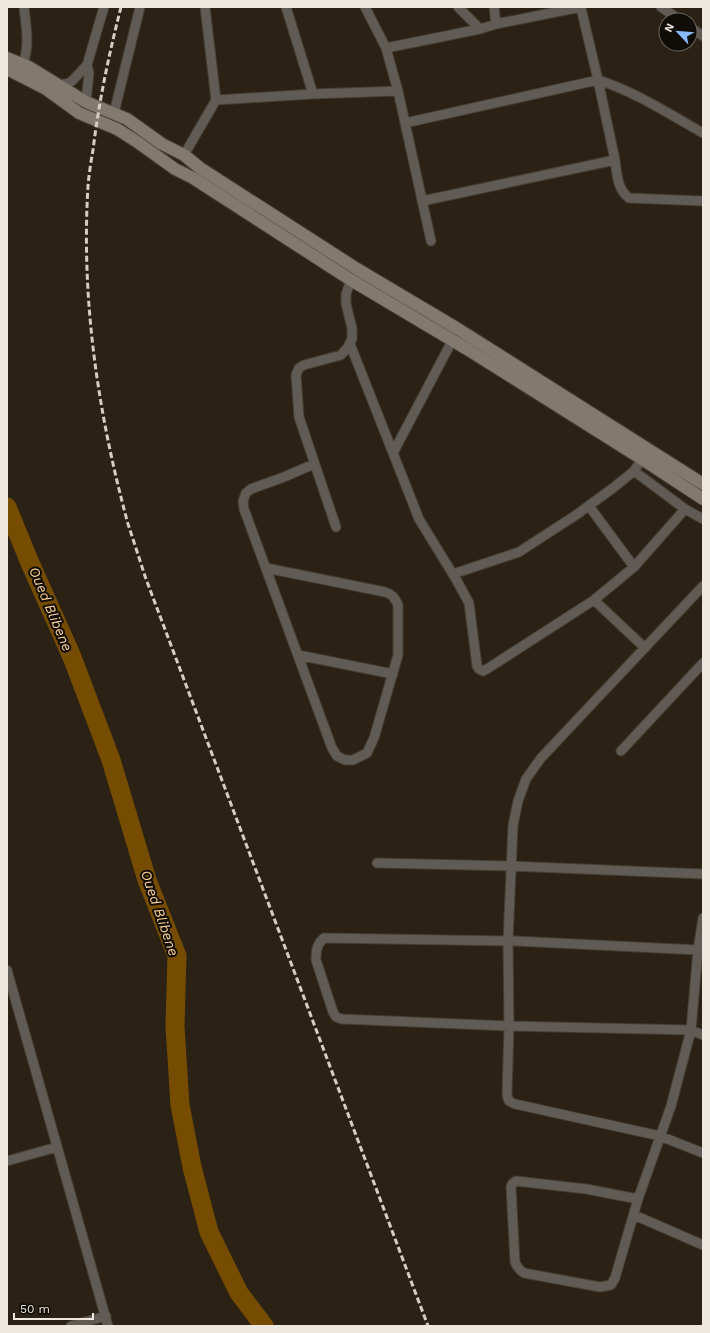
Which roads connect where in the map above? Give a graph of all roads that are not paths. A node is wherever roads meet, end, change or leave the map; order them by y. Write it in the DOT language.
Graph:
graph roads {
  1 [pos="24,7"];
  2 [pos="104,7"];
  3 [pos="140,7"];
  4 [pos="205,7"];
  5 [pos="286,7"];
  6 [pos="365,7"];
  7 [pos="458,7"];
  8 [pos="494,7"];
  9 [pos="581,7"];
  10 [pos="496,24"];
  11 [pos="480,29"];
  12 [pos="386,48"];
  13 [pos="7,58"];
  14 [pos="23,64"];
  15 [pos="87,65"];
  16 [pos="7,69"];
  17 [pos="598,80"];
  18 [pos="60,85"];
  19 [pos="398,91"];
  20 [pos="313,94"];
  21 [pos="216,100"];
  22 [pos="86,102"];
  23 [pos="114,113"];
  24 [pos="405,123"];
  25 [pos="703,133"];
  26 [pos="184,156"];
  27 [pos="615,160"];
  28 [pos="175,169"];
  29 [pos="422,201"];
  30 [pos="703,201"];
  31 [pos="431,241"];
  32 [pos="351,280"];
  33 [pos="452,326"];
  34 [pos="463,332"];
  35 [pos="451,341"];
  36 [pos="350,344"];
  37 [pos="393,453"];
  38 [pos="642,459"];
  39 [pos="314,464"];
  40 [pos="634,471"];
  41 [pos="703,484"];
  42 [pos="703,499"];
  43 [pos="589,506"];
  44 [pos="685,509"];
  45 [pos="703,519"];
  46 [pos="336,527"];
  47 [pos="634,567"];
  48 [pos="266,568"];
  49 [pos="453,574"];
  50 [pos="703,586"];
  51 [pos="594,600"];
  52 [pos="645,648"];
  53 [pos="298,655"];
  54 [pos="703,663"];
  55 [pos="393,674"];
  56 [pos="621,751"];
  57 [pos="377,863"];
  58 [pos="510,866"];
  59 [pos="703,874"];
  60 [pos="703,918"];
  61 [pos="702,931"];
  62 [pos="508,941"];
  63 [pos="698,950"];
  64 [pos="7,970"];
  65 [pos="509,1026"];
  66 [pos="691,1030"];
  67 [pos="703,1035"];
  68 [pos="660,1136"];
  69 [pos="57,1147"];
  70 [pos="703,1153"];
  71 [pos="7,1161"];
  72 [pos="638,1199"];
  73 [pos="634,1215"];
  74 [pos="703,1245"];
  75 [pos="106,1316"];
  76 [pos="71,1326"];
  77 [pos="108,1326"];
  1 -- 14 [label="street"];
  2 -- 15 [label="street"];
  3 -- 23 [label="street"];
  4 -- 21 [label="street"];
  5 -- 20 [label="street"];
  6 -- 12 [label="street"];
  7 -- 11 [label="street"];
  8 -- 10 [label="street"];
  9 -- 10 [label="street"];
  9 -- 17 [label="street"];
  10 -- 11 [label="street"];
  11 -- 12 [label="street"];
  12 -- 19 [label="street"];
  13 -- 14 [label="main road"];
  14 -- 18 [label="main road"];
  15 -- 18 [label="street"];
  15 -- 22 [label="street"];
  16 -- 28 [label="main road"];
  17 -- 24 [label="street"];
  17 -- 25 [label="street"];
  17 -- 27 [label="street"];
  18 -- 22 [label="main road"];
  19 -- 20 [label="street"];
  19 -- 24 [label="street"];
  20 -- 21 [label="street"];
  21 -- 26 [label="street"];
  22 -- 23 [label="main road"];
  23 -- 26 [label="main road"];
  24 -- 29 [label="street"];
  26 -- 28 [label="main road"];
  26 -- 33 [label="main road"];
  27 -- 29 [label="street"];
  27 -- 30 [label="street"];
  28 -- 32 [label="main road"];
  29 -- 31 [label="street"];
  32 -- 35 [label="main road"];
  32 -- 36 [label="street"];
  33 -- 34 [label="main road"];
  33 -- 35 [label="main road"];
  34 -- 35 [label="main road"];
  34 -- 41 [label="main road"];
  35 -- 37 [label="street"];
  35 -- 38 [label="main road"];
  36 -- 37 [label="street"];
  36 -- 39 [label="street"];
  37 -- 49 [label="street"];
  38 -- 40 [label="street"];
  38 -- 42 [label="main road"];
  39 -- 46 [label="street"];
  39 -- 48 [label="street"];
  40 -- 43 [label="street"];
  40 -- 44 [label="street"];
  43 -- 47 [label="street"];
  43 -- 49 [label="street"];
  44 -- 45 [label="street"];
  44 -- 47 [label="street"];
  47 -- 51 [label="street"];
  48 -- 53 [label="street"];
  48 -- 55 [label="street"];
  49 -- 51 [label="street"];
  50 -- 52 [label="street"];
  51 -- 52 [label="street"];
  52 -- 58 [label="street"];
  53 -- 55 [label="street"];
  53 -- 55 [label="street"];
  54 -- 56 [label="street"];
  57 -- 58 [label="street"];
  58 -- 59 [label="street"];
  58 -- 62 [label="street"];
  60 -- 61 [label="street"];
  61 -- 63 [label="street"];
  62 -- 63 [label="street"];
  62 -- 65 [label="street"];
  62 -- 65 [label="street"];
  63 -- 66 [label="street"];
  64 -- 69 [label="street"];
  65 -- 66 [label="street"];
  65 -- 68 [label="street"];
  66 -- 67 [label="street"];
  66 -- 68 [label="street"];
  68 -- 70 [label="street"];
  68 -- 72 [label="street"];
  69 -- 71 [label="street"];
  69 -- 75 [label="street"];
  72 -- 73 [label="street"];
  72 -- 73 [label="street"];
  73 -- 74 [label="street"];
  75 -- 76 [label="street"];
  75 -- 77 [label="street"];
}
